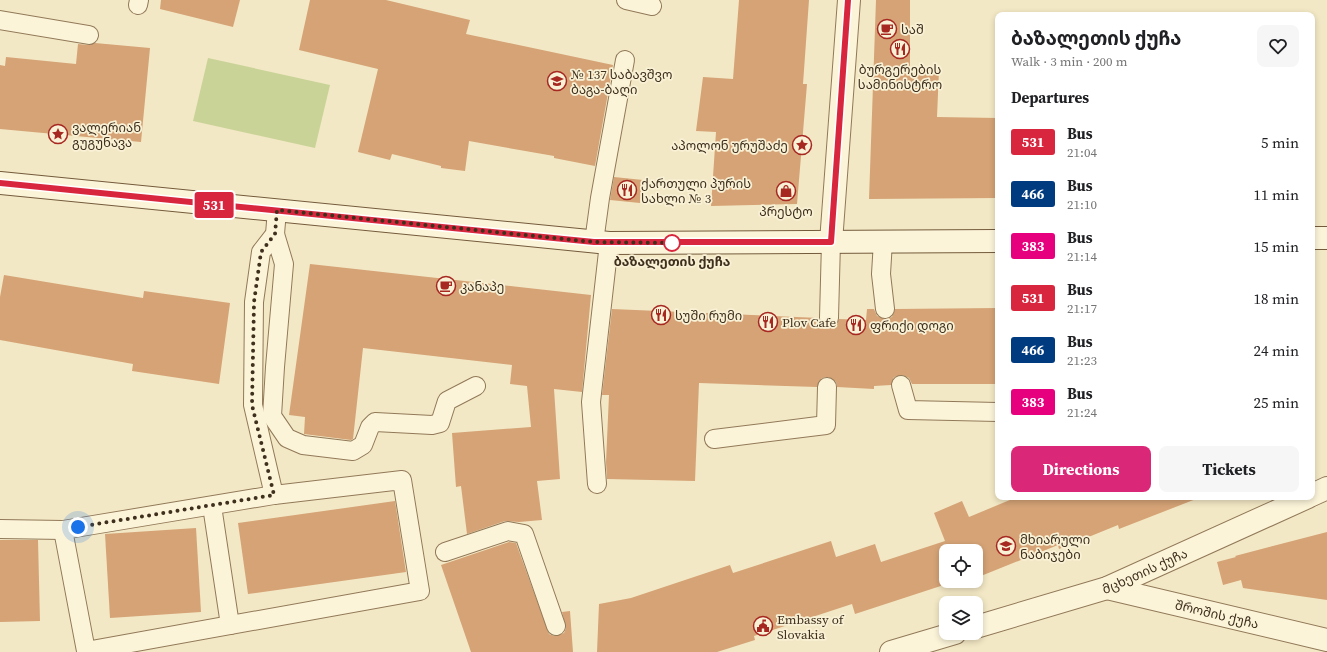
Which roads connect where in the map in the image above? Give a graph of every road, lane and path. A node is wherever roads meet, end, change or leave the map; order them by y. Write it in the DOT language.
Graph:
graph roads {
  1 [pos="626,0"];
  2 [pos="848,0"];
  3 [pos="652,6"];
  4 [pos="0,20"];
  5 [pos="89,35"];
  6 [pos="625,60"];
  7 [pos="0,183"];
  8 [pos="277,210"];
  9 [pos="275,234"];
  10 [pos="1315,238"];
  11 [pos="1327,238"];
  12 [pos="995,241"];
  13 [pos="601,242"];
  14 [pos="831,242"];
  15 [pos="883,242"];
  16 [pos="885,310"];
  17 [pos="829,318"];
  18 [pos="901,384"];
  19 [pos="476,386"];
  20 [pos="827,387"];
  21 [pos="995,412"];
  22 [pos="714,438"];
  23 [pos="597,484"];
  24 [pos="1327,488"];
  25 [pos="1315,494"];
  26 [pos="274,495"];
  27 [pos="1301,500"];
  28 [pos="212,506"];
  29 [pos="0,529"];
  30 [pos="63,530"];
  31 [pos="445,552"];
  32 [pos="1107,588"];
  33 [pos="230,625"];
  34 [pos="983,625"];
  35 [pos="556,626"];
  36 [pos="939,638"];
  37 [pos="1327,640"];
  38 [pos="891,652"];
  1 -- 3 [label="lane"];
  2 -- 14 [label="street"];
  4 -- 5 [label="lane"];
  6 -- 13 [label="lane"];
  7 -- 8 [label="street"];
  8 -- 9 [label="lane"];
  8 -- 13 [label="street"];
  9 -- 19 [label="lane"];
  9 -- 26 [label="lane"];
  10 -- 11 [label="street"];
  12 -- 15 [label="street"];
  13 -- 14 [label="street"];
  13 -- 23 [label="lane"];
  14 -- 15 [label="street"];
  14 -- 17 [label="lane"];
  15 -- 16 [label="lane"];
  18 -- 21 [label="lane"];
  20 -- 22 [label="lane"];
  24 -- 25 [label="street"];
  26 -- 28 [label="lane"];
  26 -- 33 [label="lane"];
  27 -- 32 [label="street, მცხეთის ქუჩა"];
  28 -- 30 [label="lane"];
  28 -- 33 [label="lane"];
  29 -- 30 [label="lane"];
  30 -- 33 [label="lane"];
  31 -- 35 [label="lane"];
  32 -- 34 [label="street, მცხეთის ქუჩა"];
  32 -- 37 [label="street, შროშის ქუჩა"];
  36 -- 38 [label="street"];
}
